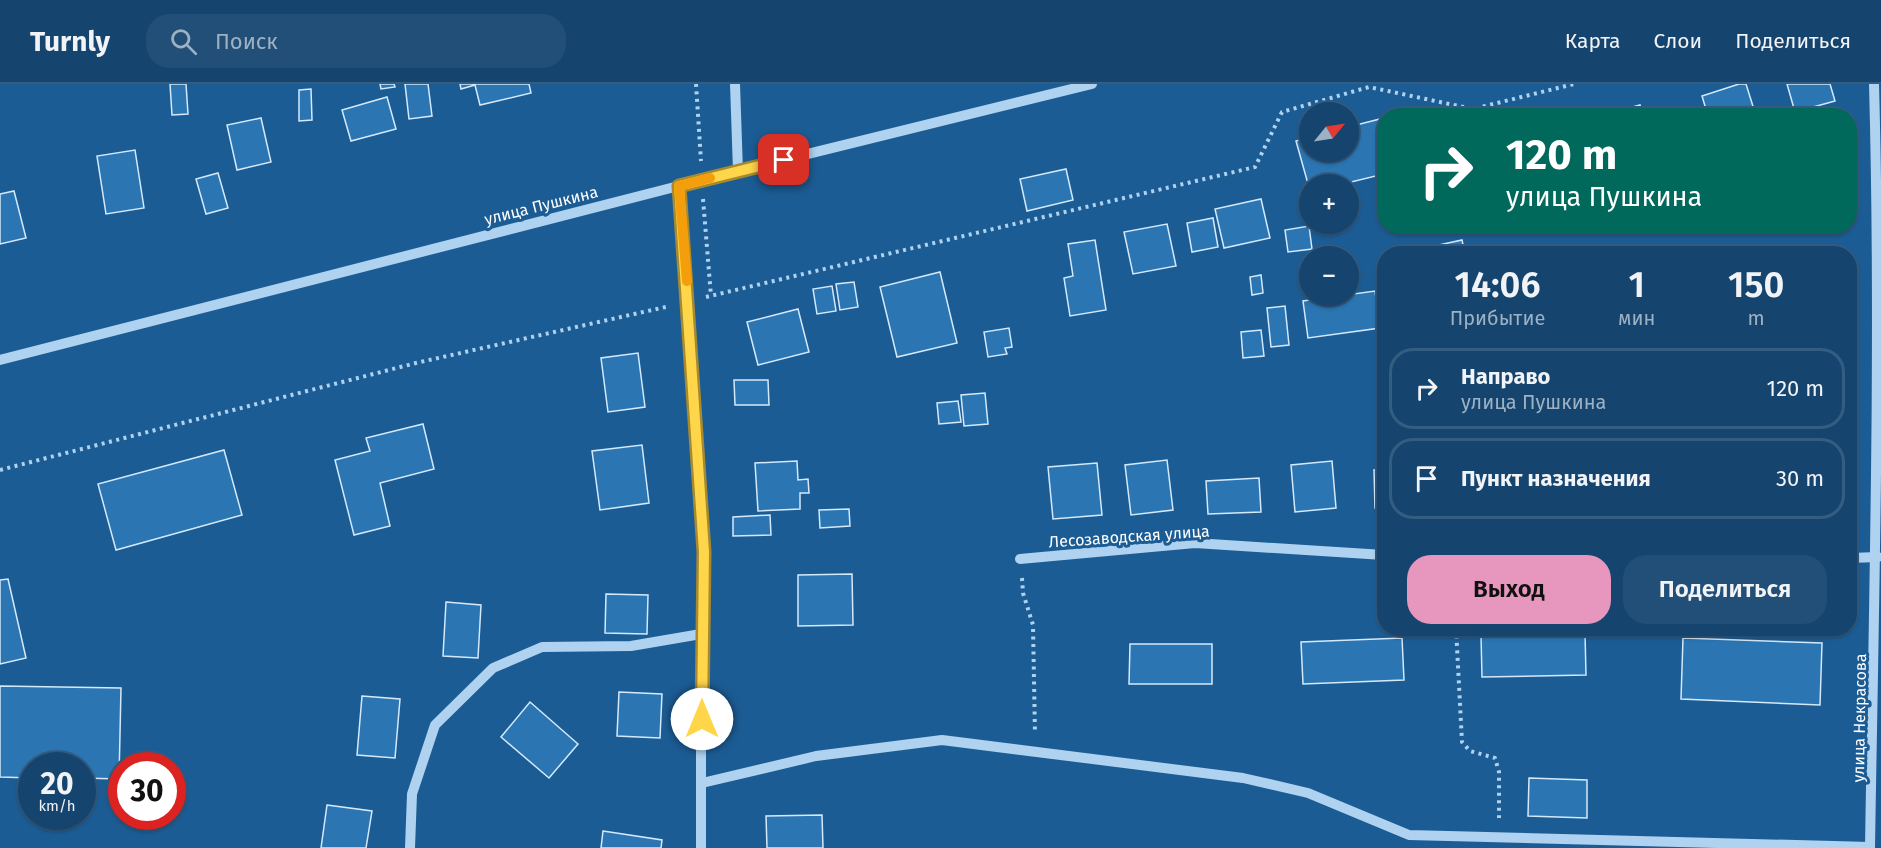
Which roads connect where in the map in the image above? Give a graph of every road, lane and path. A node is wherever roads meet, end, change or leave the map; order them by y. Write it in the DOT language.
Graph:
graph roads {
  1 [pos="735,84"];
  2 [pos="1092,84"];
  3 [pos="1574,84"];
  4 [pos="1874,84"];
  5 [pos="1464,108"];
  6 [pos="1481,108"];
  7 [pos="738,171"];
  8 [pos="679,186"];
  9 [pos="688,302"];
  10 [pos="0,360"];
  11 [pos="0,470"];
  12 [pos="1377,555"];
  13 [pos="1857,558"];
  14 [pos="1878,558"];
  15 [pos="1020,559"];
  16 [pos="701,634"];
  17 [pos="1456,636"];
  18 [pos="1036,753"];
  19 [pos="702,783"];
  20 [pos="1499,837"];
  21 [pos="1870,847"];
  22 [pos="410,848"];
  23 [pos="701,848"];
  1 -- 7 [label="street"];
  2 -- 7 [label="street, улица Пушкина"];
  3 -- 6 [label="path"];
  4 -- 14 [label="street, улица Некрасова"];
  5 -- 9 [label="path"];
  7 -- 8 [label="street, улица Пушкина"];
  8 -- 9 [label="street"];
  8 -- 10 [label="street, улица Пушкина"];
  9 -- 11 [label="path"];
  9 -- 16 [label="street"];
  12 -- 15 [label="street, Лесозаводская улица"];
  13 -- 14 [label="street"];
  14 -- 21 [label="street, улица Некрасова"];
  15 -- 18 [label="path"];
  16 -- 19 [label="street"];
  16 -- 22 [label="street"];
  17 -- 20 [label="path"];
  18 -- 19 [label="street"];
  18 -- 20 [label="street"];
  19 -- 23 [label="street"];
  20 -- 21 [label="street"];
}
